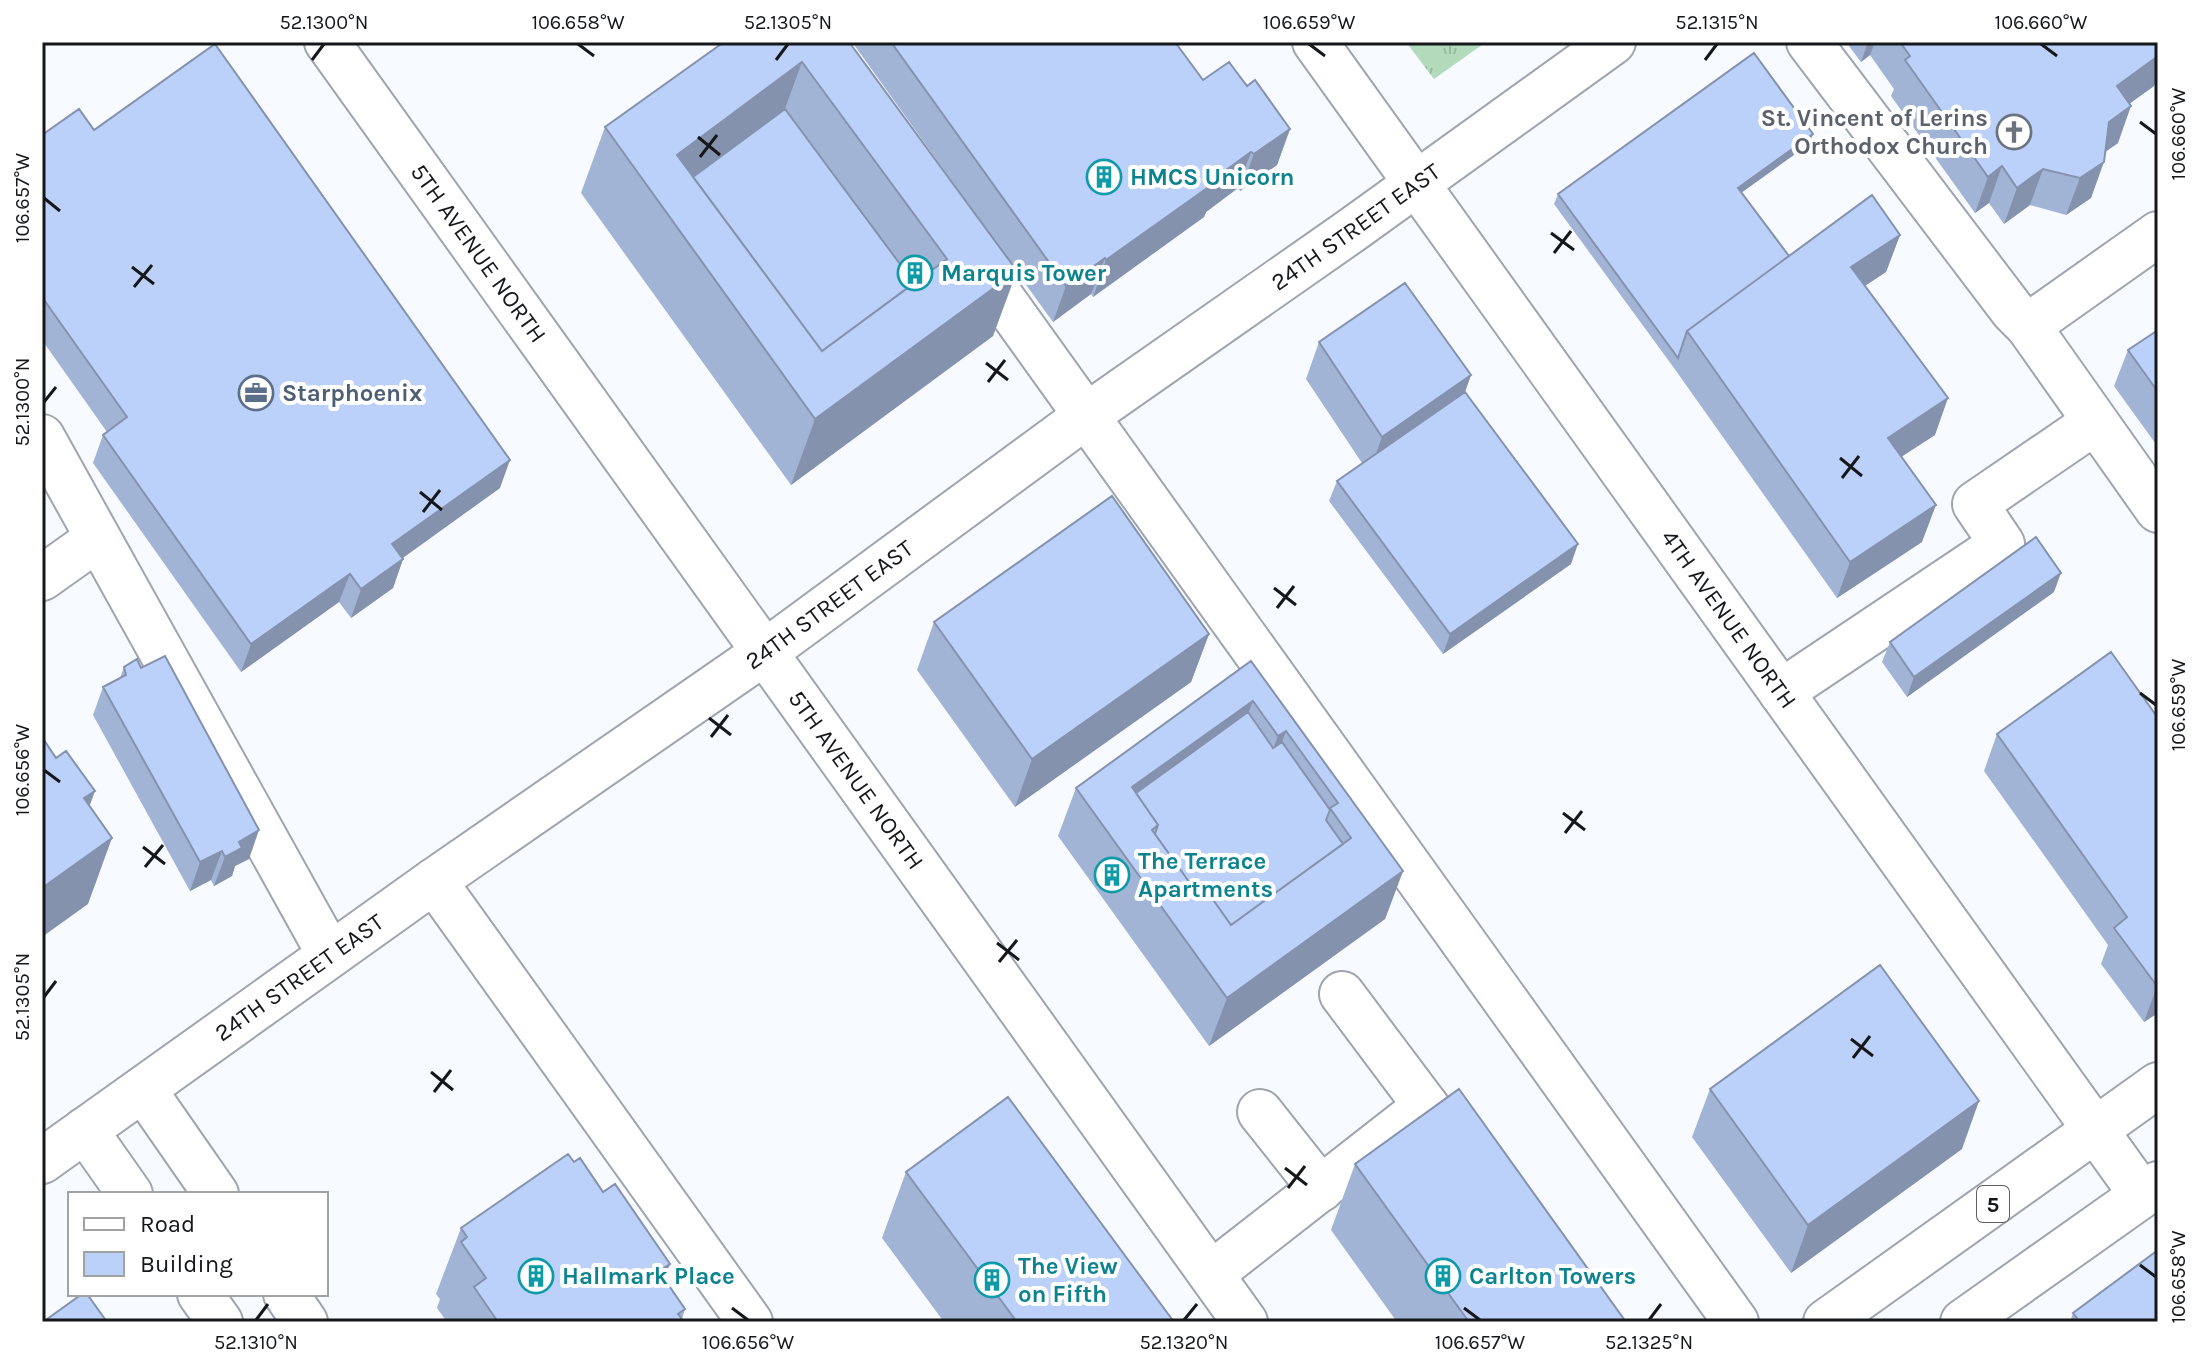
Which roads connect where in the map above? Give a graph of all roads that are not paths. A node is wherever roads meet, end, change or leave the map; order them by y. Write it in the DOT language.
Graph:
graph roads {
  1 [pos="327,42"];
  2 [pos="1315,42"];
  3 [pos="1613,42"];
  4 [pos="1809,42"];
  5 [pos="1417,184"];
  6 [pos="944,218"];
  7 [pos="2158,234"];
  8 [pos="2028,326"];
  9 [pos="1086,416"];
  10 [pos="2095,422"];
  11 [pos="42,437"];
  12 [pos="2158,510"];
  13 [pos="97,539"];
  14 [pos="42,578"];
  15 [pos="765,652"];
  16 [pos="1781,692"];
  17 [pos="434,881"];
  18 [pos="330,955"];
  19 [pos="1342,994"];
  20 [pos="2158,1085"];
  21 [pos="143,1089"];
  22 [pos="1426,1106"];
  23 [pos="1260,1112"];
  24 [pos="2094,1129"];
  25 [pos="85,1130"];
  26 [pos="42,1161"];
  27 [pos="1321,1189"];
  28 [pos="2150,1189"];
  29 [pos="129,1192"];
  30 [pos="215,1192"];
  31 [pos="1490,1195"];
  32 [pos="1211,1274"];
  33 [pos="201,1296"];
  34 [pos="287,1296"];
  35 [pos="1973,1319"];
  36 [pos="220,1322"];
  37 [pos="305,1322"];
  38 [pos="750,1322"];
  39 [pos="1245,1322"];
  40 [pos="1736,1322"];
  41 [pos="1826,1322"];
  1 -- 15 [label="street, 5TH AVENUE NORTH"];
  2 -- 5 [label="street, 4TH AVENUE NORTH"];
  3 -- 5 [label="street, 24TH STREET EAST"];
  4 -- 8 [label="street"];
  5 -- 9 [label="street, 24TH STREET EAST"];
  5 -- 16 [label="street, 4TH AVENUE NORTH"];
  6 -- 9 [label="street"];
  7 -- 8 [label="street"];
  8 -- 10 [label="street"];
  9 -- 15 [label="street, 24TH STREET EAST"];
  9 -- 40 [label="street"];
  10 -- 12 [label="street"];
  10 -- 16 [label="street"];
  11 -- 13 [label="street"];
  13 -- 14 [label="street"];
  13 -- 18 [label="street"];
  15 -- 17 [label="street, 24TH STREET EAST"];
  15 -- 32 [label="street, 5TH AVENUE NORTH"];
  16 -- 24 [label="street, 4TH AVENUE NORTH"];
  17 -- 18 [label="street, 24TH STREET EAST"];
  17 -- 38 [label="street"];
  18 -- 21 [label="street, 24TH STREET EAST"];
  19 -- 22 [label="street"];
  20 -- 24 [label="street, 5"];
  21 -- 25 [label="street, 24TH STREET EAST"];
  21 -- 30 [label="street"];
  22 -- 27 [label="street"];
  22 -- 31 [label="street"];
  23 -- 27 [label="street"];
  24 -- 28 [label="street, 4TH AVENUE NORTH"];
  24 -- 41 [label="street, 5"];
  25 -- 26 [label="street, 24TH STREET EAST"];
  25 -- 29 [label="street"];
  27 -- 32 [label="street"];
  28 -- 35 [label="street"];
  32 -- 39 [label="street, 5TH AVENUE NORTH"];
  33 -- 36 [label="street"];
  34 -- 37 [label="street"];
}
